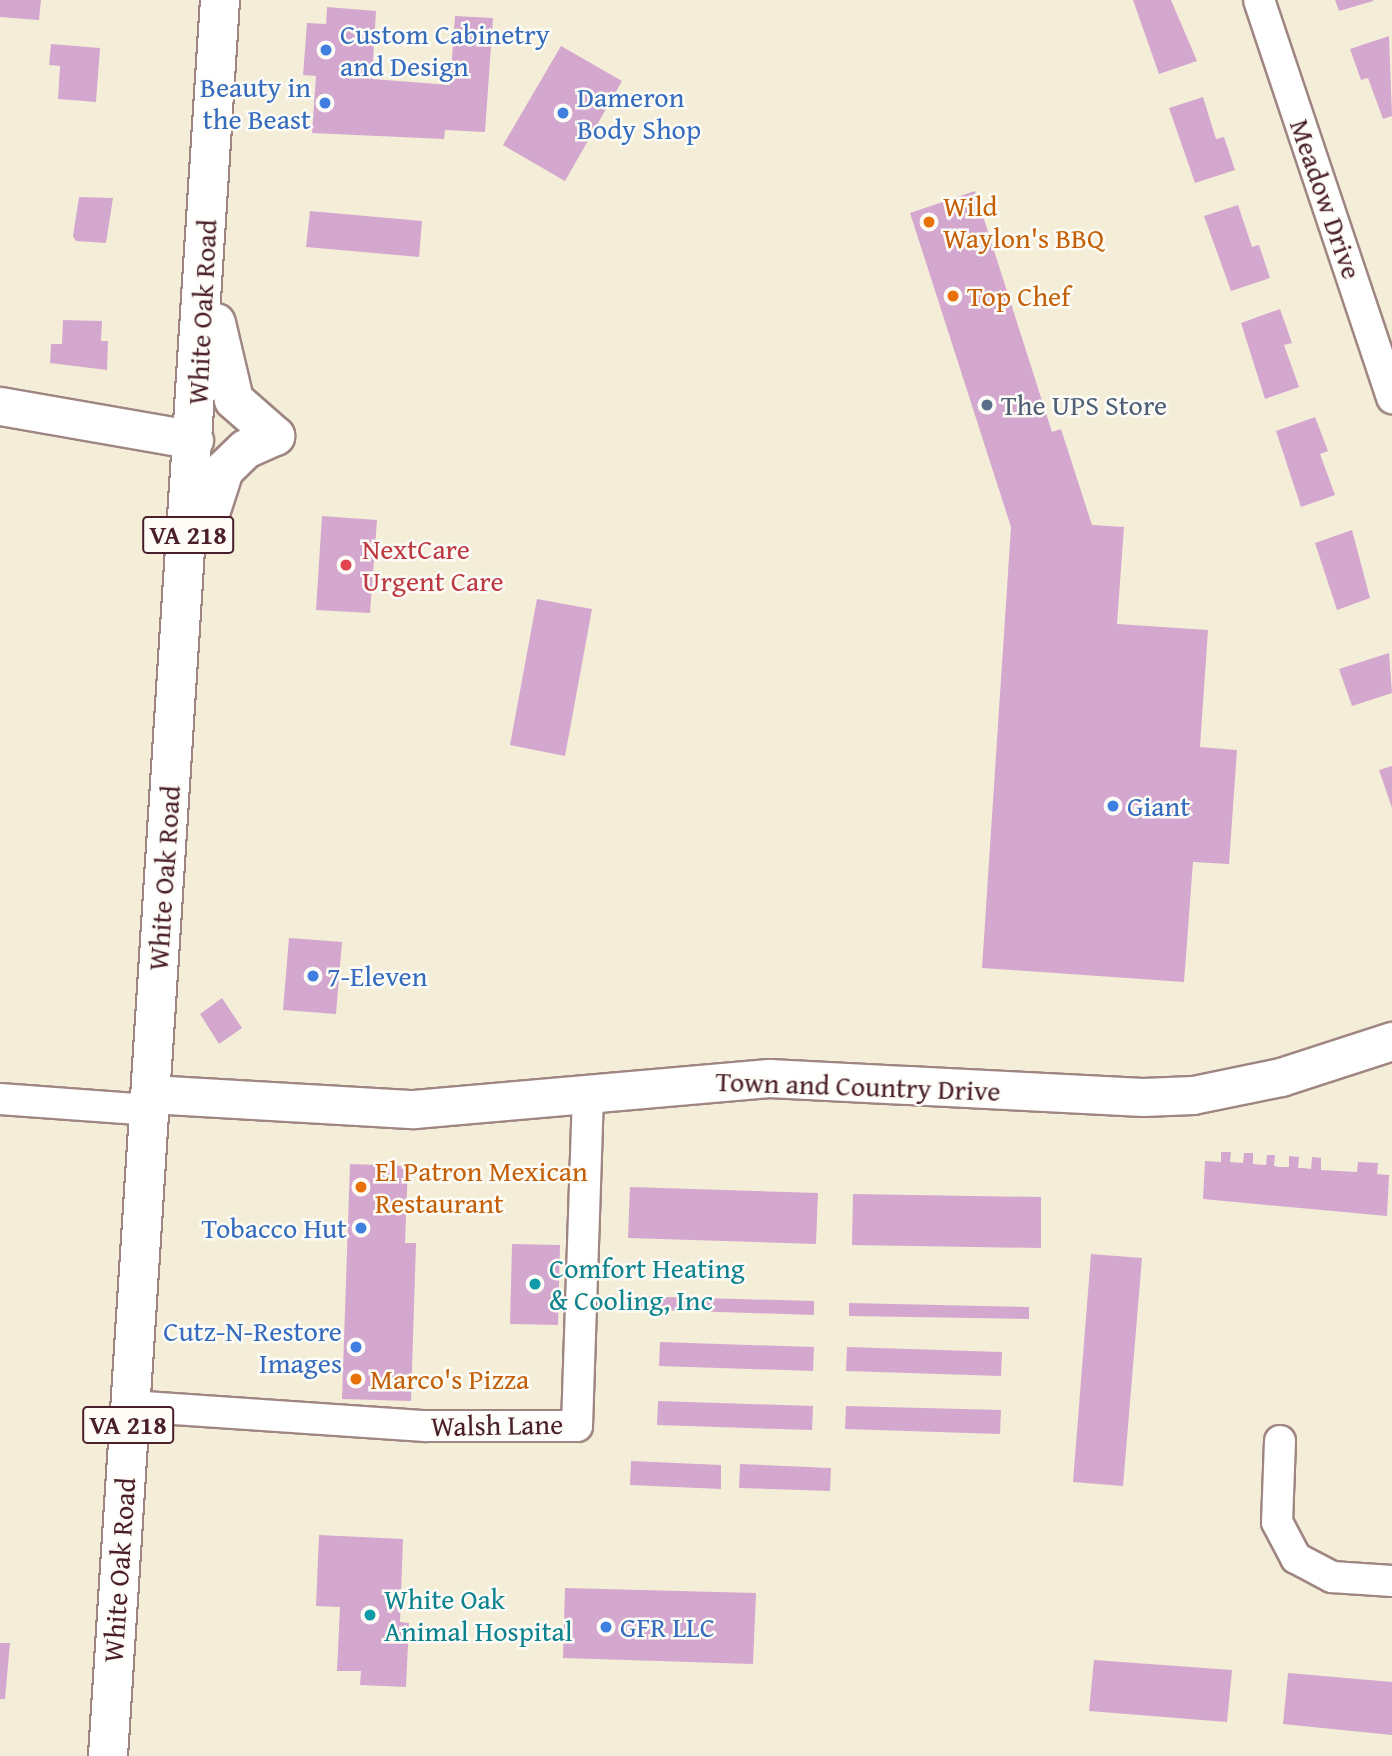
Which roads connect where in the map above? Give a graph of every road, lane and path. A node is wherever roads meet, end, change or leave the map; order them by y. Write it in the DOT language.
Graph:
graph roads {
  1 [pos="220,0"];
  2 [pos="1259,0"];
  3 [pos="205,267"];
  4 [pos="1392,398"];
  5 [pos="0,406"];
  6 [pos="194,440"];
  7 [pos="181,631"];
  8 [pos="1392,1041"];
  9 [pos="588,1093"];
  10 [pos="0,1099"];
  11 [pos="149,1102"];
  12 [pos="130,1406"];
  13 [pos="1280,1441"];
  14 [pos="1392,1581"];
  15 [pos="108,1756"];
  1 -- 3 [label="main road, White Oak Road / VA 218"];
  2 -- 4 [label="street, Meadow Drive"];
  3 -- 6 [label="main road, White Oak Road / VA 218"];
  3 -- 7 [label="main road"];
  5 -- 6 [label="street"];
  6 -- 7 [label="main road, White Oak Road / VA 218"];
  7 -- 11 [label="main road, White Oak Road / VA 218"];
  8 -- 9 [label="street, Town and Country Drive"];
  9 -- 11 [label="street, Town and Country Drive"];
  9 -- 12 [label="street, Walsh Lane"];
  10 -- 11 [label="street"];
  11 -- 12 [label="main road, White Oak Road / VA 218"];
  12 -- 15 [label="main road, White Oak Road / VA 218"];
  13 -- 14 [label="street"];
}
